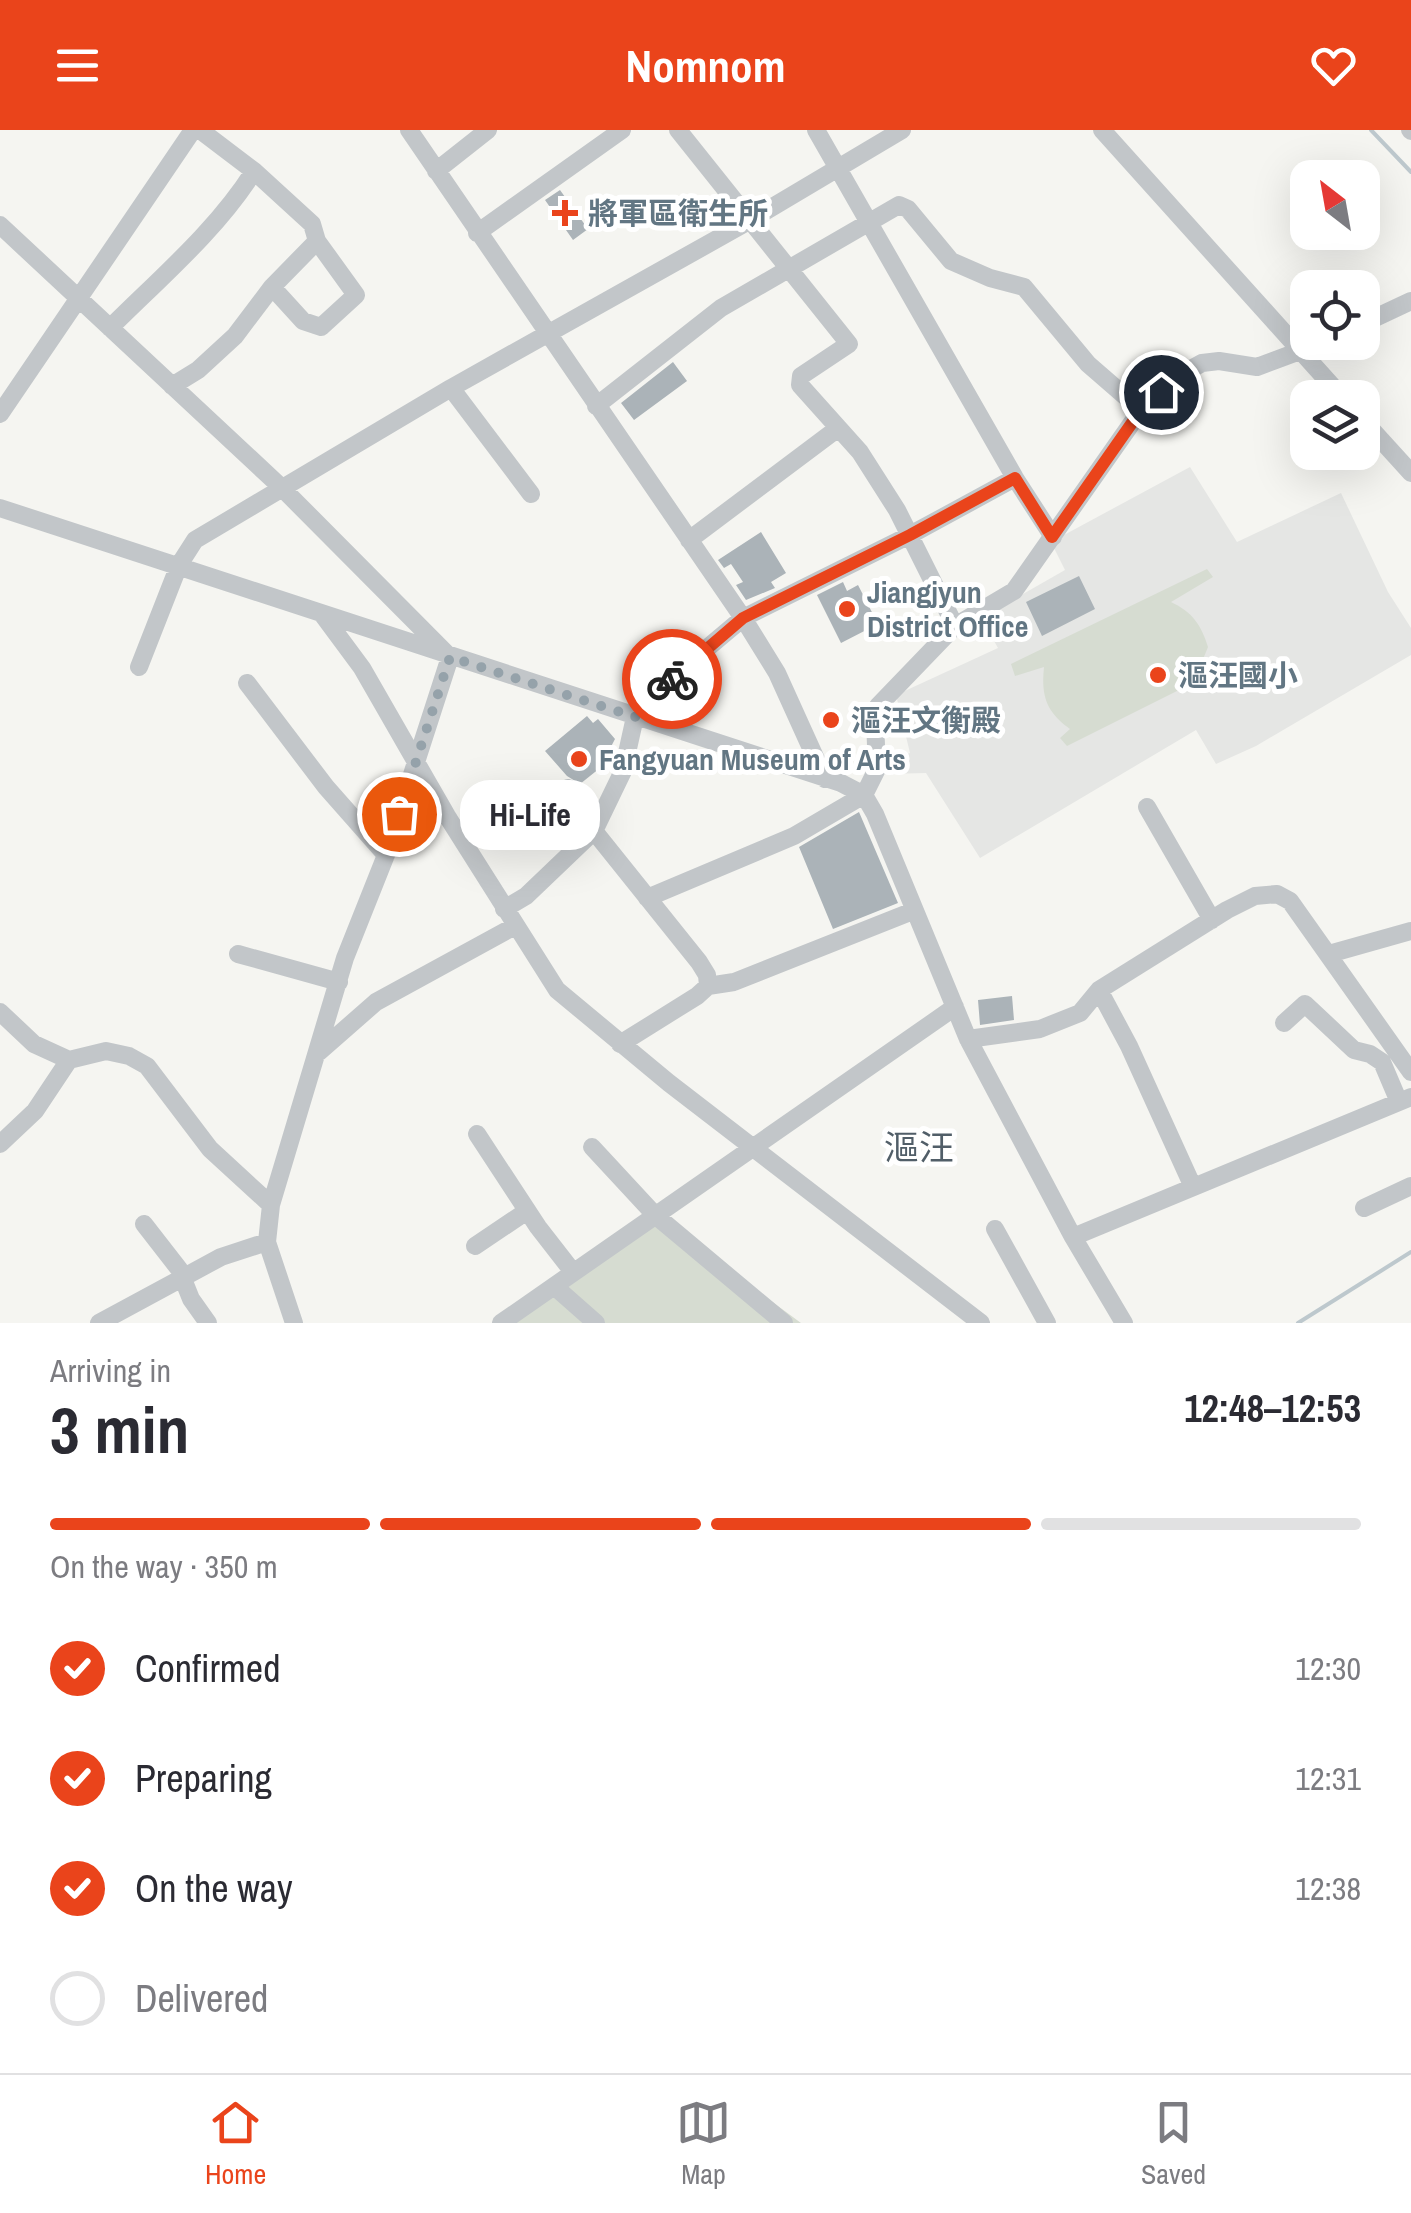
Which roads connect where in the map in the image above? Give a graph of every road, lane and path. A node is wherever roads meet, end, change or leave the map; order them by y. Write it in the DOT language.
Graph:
graph roads {
  1 [pos="197,130"];
  2 [pos="409,130"];
  3 [pos="488,130"];
  4 [pos="622,130"];
  5 [pos="678,130"];
  6 [pos="816,130"];
  7 [pos="902,130"];
  8 [pos="1102,130"];
  9 [pos="838,169"];
  10 [pos="254,171"];
  11 [pos="436,171"];
  12 [pos="749,221"];
  13 [pos="869,222"];
  14 [pos="0,225"];
  15 [pos="477,232"];
  16 [pos="317,242"];
  17 [pos="790,270"];
  18 [pos="272,287"];
  19 [pos="80,298"];
  20 [pos="1411,300"];
  21 [pos="1380,315"];
  22 [pos="110,328"];
  23 [pos="548,335"];
  24 [pos="1290,340"];
  25 [pos="1290,357"];
  26 [pos="1308,360"];
  27 [pos="1327,380"];
  28 [pos="172,386"];
  29 [pos="451,388"];
  30 [pos="596,406"];
  31 [pos="1141,410"];
  32 [pos="0,414"];
  33 [pos="837,429"];
  34 [pos="1380,439"];
  35 [pos="1411,473"];
  36 [pos="1015,478"];
  37 [pos="282,488"];
  38 [pos="531,494"];
  39 [pos="0,508"];
  40 [pos="910,535"];
  41 [pos="1052,537"];
  42 [pos="689,540"];
  43 [pos="180,565"];
  44 [pos="322,614"];
  45 [pos="743,618"];
  46 [pos="955,626"];
  47 [pos="450,657"];
  48 [pos="139,668"];
  49 [pos="247,683"];
  50 [pos="635,717"];
  51 [pos="414,760"];
  52 [pos="824,779"];
  53 [pos="864,796"];
  54 [pos="1147,807"];
  55 [pos="518,825"];
  56 [pos="594,831"];
  57 [pos="386,855"];
  58 [pos="647,898"];
  59 [pos="504,908"];
  60 [pos="912,910"];
  61 [pos="1212,920"];
  62 [pos="515,926"];
  63 [pos="1411,931"];
  64 [pos="238,954"];
  65 [pos="1329,954"];
  66 [pos="340,982"];
  67 [pos="708,986"];
  68 [pos="1099,990"];
  69 [pos="955,1007"];
  70 [pos="0,1012"];
  71 [pos="1284,1023"];
  72 [pos="968,1039"];
  73 [pos="620,1044"];
  74 [pos="318,1052"];
  75 [pos="68,1060"];
  76 [pos="1411,1072"];
  77 [pos="1405,1100"];
  78 [pos="477,1134"];
  79 [pos="0,1144"];
  80 [pos="592,1147"];
  81 [pos="754,1148"];
  82 [pos="1411,1186"];
  83 [pos="1193,1187"];
  84 [pos="271,1205"];
  85 [pos="1364,1208"];
  86 [pos="527,1211"];
  87 [pos="655,1215"];
  88 [pos="144,1224"];
  89 [pos="995,1230"];
  90 [pos="1073,1237"];
  91 [pos="267,1242"];
  92 [pos="475,1246"];
  93 [pos="573,1272"];
  94 [pos="182,1278"];
  95 [pos="554,1286"];
  96 [pos="106,1321"];
  97 [pos="208,1323"];
  98 [pos="294,1323"];
  99 [pos="501,1323"];
  100 [pos="596,1323"];
  101 [pos="784,1323"];
  102 [pos="980,1323"];
  103 [pos="1048,1323"];
  104 [pos="1124,1323"];
  1 -- 10 [label="street"];
  1 -- 19 [label="street"];
  2 -- 11 [label="street"];
  3 -- 11 [label="street"];
  4 -- 15 [label="street"];
  5 -- 12 [label="street"];
  6 -- 9 [label="street"];
  7 -- 9 [label="street"];
  8 -- 24 [label="street"];
  9 -- 12 [label="street"];
  9 -- 13 [label="street"];
  10 -- 16 [label="street"];
  10 -- 22 [label="street"];
  11 -- 15 [label="street"];
  12 -- 17 [label="street"];
  12 -- 23 [label="street"];
  13 -- 17 [label="street"];
  13 -- 31 [label="street"];
  13 -- 36 [label="street"];
  14 -- 19 [label="street"];
  15 -- 23 [label="street"];
  16 -- 18 [label="street"];
  16 -- 18 [label="street"];
  17 -- 30 [label="street"];
  17 -- 33 [label="street"];
  18 -- 28 [label="street"];
  19 -- 22 [label="street"];
  19 -- 32 [label="street"];
  20 -- 21 [label="street"];
  22 -- 28 [label="street"];
  23 -- 29 [label="street"];
  23 -- 30 [label="street"];
  25 -- 31 [label="street"];
  26 -- 27 [label="street"];
  28 -- 37 [label="street"];
  29 -- 37 [label="street"];
  29 -- 38 [label="street"];
  30 -- 42 [label="street"];
  31 -- 41 [label="street"];
  33 -- 40 [label="street"];
  33 -- 42 [label="street"];
  34 -- 35 [label="street"];
  36 -- 40 [label="street"];
  36 -- 41 [label="street"];
  37 -- 43 [label="street"];
  37 -- 47 [label="street"];
  39 -- 43 [label="street"];
  40 -- 45 [label="street"];
  40 -- 46 [label="street"];
  41 -- 46 [label="street"];
  42 -- 45 [label="street"];
  43 -- 44 [label="street"];
  43 -- 48 [label="street"];
  44 -- 47 [label="street"];
  44 -- 51 [label="street"];
  45 -- 50 [label="street"];
  45 -- 52 [label="street"];
  46 -- 53 [label="street"];
  47 -- 50 [label="street"];
  47 -- 51 [label="street"];
  49 -- 57 [label="street"];
  50 -- 52 [label="street"];
  50 -- 56 [label="street"];
  51 -- 57 [label="street"];
  51 -- 59 [label="street"];
  52 -- 53 [label="street"];
  53 -- 58 [label="street"];
  53 -- 60 [label="street"];
  54 -- 61 [label="street"];
  55 -- 56 [label="street"];
  56 -- 58 [label="street"];
  56 -- 59 [label="street"];
  57 -- 66 [label="street"];
  58 -- 67 [label="street"];
  59 -- 62 [label="street"];
  60 -- 67 [label="street"];
  60 -- 69 [label="street"];
  61 -- 65 [label="street"];
  61 -- 68 [label="street"];
  62 -- 73 [label="street"];
  62 -- 74 [label="street"];
  63 -- 65 [label="street"];
  64 -- 66 [label="street"];
  65 -- 76 [label="street"];
  66 -- 74 [label="street"];
  67 -- 73 [label="street"];
  68 -- 72 [label="street"];
  68 -- 83 [label="street"];
  69 -- 72 [label="street"];
  69 -- 81 [label="street"];
  70 -- 75 [label="street"];
  71 -- 77 [label="street"];
  72 -- 90 [label="street"];
  73 -- 81 [label="street"];
  74 -- 84 [label="street"];
  75 -- 79 [label="street"];
  75 -- 84 [label="street"];
  77 -- 83 [label="street"];
  78 -- 86 [label="street"];
  80 -- 87 [label="street"];
  81 -- 87 [label="street"];
  81 -- 102 [label="street"];
  82 -- 85 [label="street"];
  83 -- 90 [label="street"];
  84 -- 91 [label="street"];
  86 -- 92 [label="street"];
  86 -- 93 [label="street"];
  87 -- 93 [label="street"];
  87 -- 101 [label="street"];
  88 -- 94 [label="street"];
  89 -- 103 [label="street"];
  90 -- 104 [label="street"];
  91 -- 94 [label="street"];
  91 -- 98 [label="street"];
  93 -- 95 [label="street"];
  94 -- 96 [label="street"];
  94 -- 97 [label="street"];
  95 -- 99 [label="street"];
  95 -- 100 [label="street"];
}
